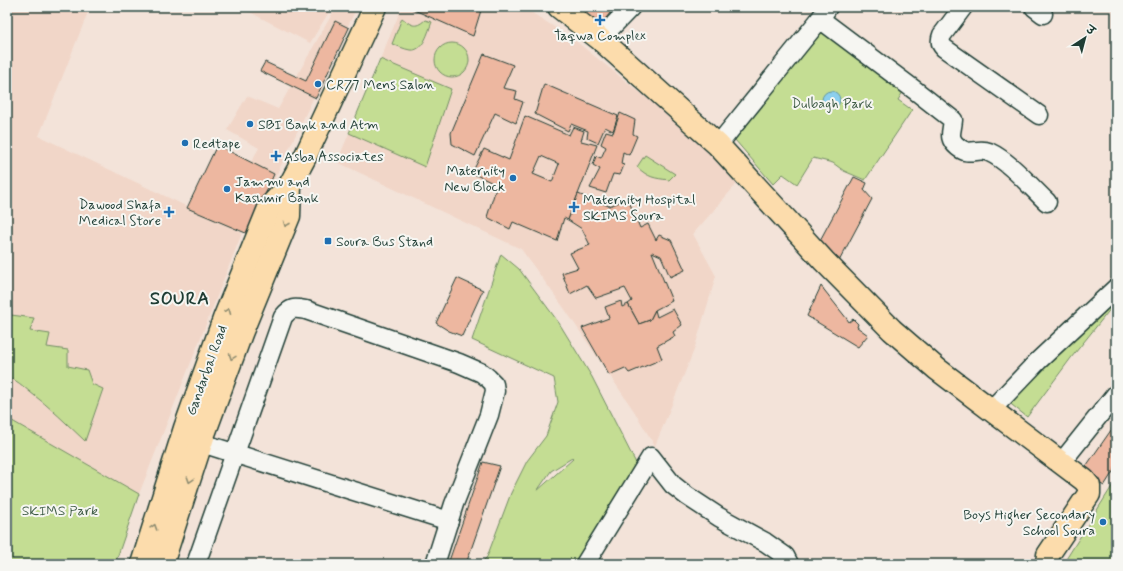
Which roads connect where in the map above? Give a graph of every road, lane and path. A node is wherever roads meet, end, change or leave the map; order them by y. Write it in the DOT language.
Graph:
graph roads {
  1 [pos="375,7"];
  2 [pos="558,7"];
  3 [pos="631,7"];
  4 [pos="963,7"];
  5 [pos="824,13"];
  6 [pos="600,40"];
  7 [pos="1039,115"];
  8 [pos="718,145"];
  9 [pos="1047,202"];
  10 [pos="1116,288"];
  11 [pos="1116,394"];
  12 [pos="990,410"];
  13 [pos="192,440"];
  14 [pos="236,453"];
  15 [pos="1061,463"];
  16 [pos="449,521"];
  17 [pos="142,564"];
  18 [pos="162,564"];
  19 [pos="196,564"];
  20 [pos="435,564"];
  21 [pos="585,564"];
  22 [pos="790,564"];
  23 [pos="1047,564"];
  1 -- 13 [label="main road, Gandarbal Road"];
  2 -- 6 [label="main road"];
  3 -- 6 [label="street"];
  4 -- 7 [label="street"];
  5 -- 8 [label="street"];
  5 -- 9 [label="street"];
  6 -- 8 [label="main road"];
  8 -- 12 [label="main road"];
  10 -- 12 [label="street"];
  11 -- 15 [label="street"];
  12 -- 15 [label="main road"];
  13 -- 14 [label="street"];
  17 -- 13 [label="main road, Gandarbal Road, one-way"];
  13 -- 18 [label="main road, Gandarbal Road, one-way"];
  14 -- 16 [label="street"];
  14 -- 16 [label="street"];
  14 -- 19 [label="street"];
  15 -- 23 [label="main road"];
  16 -- 20 [label="street"];
  21 -- 22 [label="street"];
}
